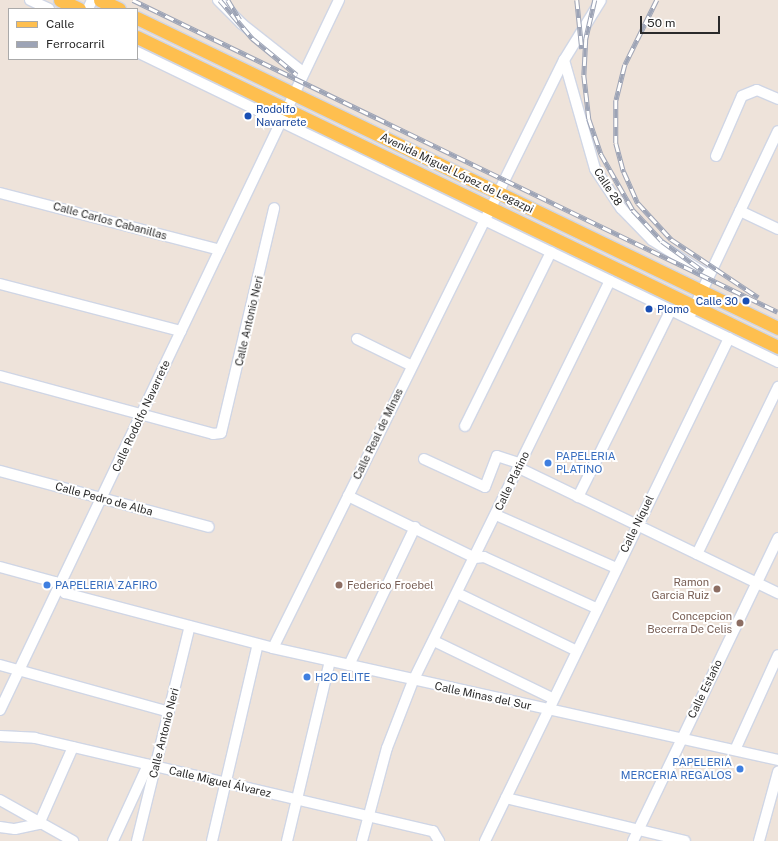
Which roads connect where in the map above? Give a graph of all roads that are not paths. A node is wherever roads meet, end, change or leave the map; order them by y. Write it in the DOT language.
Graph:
graph roads {
  1 [pos="30,0"];
  2 [pos="60,0"];
  3 [pos="100,0"];
  4 [pos="218,0"];
  5 [pos="339,0"];
  6 [pos="601,0"];
  7 [pos="47,8"];
  8 [pos="77,8"];
  9 [pos="117,8"];
  10 [pos="138,18"];
  11 [pos="138,37"];
  12 [pos="138,52"];
  13 [pos="564,60"];
  14 [pos="303,72"];
  15 [pos="293,94"];
  16 [pos="778,98"];
  17 [pos="285,109"];
  18 [pos="279,121"];
  19 [pos="778,132"];
  20 [pos="716,156"];
  21 [pos="0,193"];
  22 [pos="498,193"];
  23 [pos="274,208"];
  24 [pos="740,211"];
  25 [pos="487,214"];
  26 [pos="778,229"];
  27 [pos="220,250"];
  28 [pos="551,252"];
  29 [pos="709,276"];
  30 [pos="610,281"];
  31 [pos="0,284"];
  32 [pos="702,291"];
  33 [pos="694,306"];
  34 [pos="671,310"];
  35 [pos="688,319"];
  36 [pos="778,328"];
  37 [pos="181,332"];
  38 [pos="728,338"];
  39 [pos="357,339"];
  40 [pos="778,347"];
  41 [pos="778,362"];
  42 [pos="412,366"];
  43 [pos="0,376"];
  44 [pos="778,387"];
  45 [pos="143,414"];
  46 [pos="465,426"];
  47 [pos="424,459"];
  48 [pos="520,466"];
  49 [pos="0,471"];
  50 [pos="348,496"];
  51 [pos="578,497"];
  52 [pos="102,499"];
  53 [pos="496,515"];
  54 [pos="637,525"];
  55 [pos="209,527"];
  56 [pos="415,527"];
  57 [pos="778,538"];
  58 [pos="697,554"];
  59 [pos="475,558"];
  60 [pos="0,567"];
  61 [pos="616,568"];
  62 [pos="756,583"];
  63 [pos="60,588"];
  64 [pos="457,593"];
  65 [pos="778,593"];
  66 [pos="596,608"];
  67 [pos="190,626"];
  68 [pos="434,640"];
  69 [pos="258,644"];
  70 [pos="273,648"];
  71 [pos="575,650"];
  72 [pos="778,655"];
  73 [pos="330,661"];
  74 [pos="0,665"];
  75 [pos="349,666"];
  76 [pos="19,670"];
  77 [pos="414,681"];
  78 [pos="552,698"];
  79 [pos="0,710"];
  80 [pos="547,710"];
  81 [pos="169,712"];
  82 [pos="0,736"];
  83 [pos="681,739"];
  84 [pos="73,747"];
  85 [pos="735,750"];
  86 [pos="778,760"];
  87 [pos="152,766"];
  88 [pos="778,772"];
  89 [pos="225,783"];
  90 [pos="506,798"];
  91 [pos="0,800"];
  92 [pos="296,800"];
  93 [pos="368,817"];
  94 [pos="39,824"];
  95 [pos="0,827"];
  96 [pos="638,830"];
  97 [pos="439,838"];
  98 [pos="73,841"];
  99 [pos="113,841"];
  100 [pos="138,841"];
  101 [pos="212,841"];
  102 [pos="287,841"];
  103 [pos="362,841"];
  104 [pos="485,841"];
  105 [pos="633,841"];
  106 [pos="685,841"];
  107 [pos="759,841"];
  1 -- 7 [label="street"];
  2 -- 8 [label="main road"];
  3 -- 9 [label="main road"];
  4 -- 14 [label="street"];
  5 -- 14 [label="street, Calle Rodolfo Navarrete"];
  6 -- 13 [label="street"];
  10 -- 15 [label="main road, Avenida Miguel López de Legazpi"];
  11 -- 17 [label="main road, Avenida Miguel López de Legazpi"];
  12 -- 18 [label="street, Avenida Miguel López de Legazpi"];
  13 -- 22 [label="street"];
  13 -- 29 [label="street, Calle 28"];
  14 -- 15 [label="street, Calle Rodolfo Navarrete"];
  15 -- 17 [label="street, Calle Rodolfo Navarrete"];
  15 -- 22 [label="main road, Avenida Miguel López de Legazpi"];
  16 -- 20 [label="street"];
  17 -- 18 [label="street, Calle Rodolfo Navarrete"];
  17 -- 25 [label="main road, Avenida Miguel López de Legazpi"];
  18 -- 25 [label="street, Avenida Miguel López de Legazpi"];
  18 -- 27 [label="street, Calle Rodolfo Navarrete"];
  19 -- 24 [label="street"];
  21 -- 27 [label="street, Calle Carlos Cabanillas"];
  22 -- 25 [label="street, Calle Real de Minas"];
  22 -- 32 [label="main road, Avenida Miguel López de Legazpi"];
  23 -- 45 [label="street, Calle Antonio Neri"];
  24 -- 26 [label="street"];
  24 -- 29 [label="street"];
  25 -- 28 [label="street, Avenida Miguel López de Legazpi"];
  25 -- 33 [label="main road, Avenida Miguel López de Legazpi"];
  25 -- 42 [label="street, Calle Real de Minas"];
  27 -- 37 [label="street, Calle Rodolfo Navarrete"];
  28 -- 30 [label="street, Avenida Miguel López de Legazpi"];
  28 -- 46 [label="street"];
  29 -- 32 [label="street"];
  30 -- 34 [label="street, Avenida Miguel López de Legazpi"];
  30 -- 48 [label="street, Calle Platino"];
  31 -- 37 [label="street"];
  32 -- 33 [label="street"];
  32 -- 36 [label="main road, Avenida Miguel López de Legazpi"];
  33 -- 35 [label="street"];
  33 -- 40 [label="main road, Avenida Miguel López de Legazpi"];
  34 -- 35 [label="street, Avenida Miguel López de Legazpi"];
  34 -- 51 [label="street"];
  35 -- 38 [label="street, Avenida Miguel López de Legazpi"];
  37 -- 45 [label="street, Calle Rodolfo Navarrete"];
  38 -- 41 [label="street, Avenida Miguel López de Legazpi"];
  38 -- 54 [label="street, Calle Níquel"];
  39 -- 42 [label="street"];
  42 -- 50 [label="street, Calle Real de Minas"];
  43 -- 45 [label="street"];
  44 -- 58 [label="street"];
  45 -- 52 [label="street, Calle Rodolfo Navarrete"];
  47 -- 48 [label="street"];
  48 -- 51 [label="street"];
  48 -- 53 [label="street, Calle Platino"];
  49 -- 52 [label="street, Calle Pedro de Alba"];
  50 -- 56 [label="street"];
  50 -- 70 [label="street, Calle Real de Minas"];
  51 -- 54 [label="street"];
  52 -- 55 [label="street, Calle Pedro de Alba"];
  52 -- 63 [label="street, Calle Rodolfo Navarrete"];
  53 -- 59 [label="street, Calle Platino"];
  53 -- 61 [label="street"];
  54 -- 58 [label="street"];
  54 -- 61 [label="street, Calle Níquel"];
  56 -- 59 [label="street"];
  56 -- 75 [label="street"];
  57 -- 62 [label="street, Calle Estaño"];
  58 -- 62 [label="street"];
  59 -- 64 [label="street, Calle Platino"];
  59 -- 66 [label="street"];
  60 -- 63 [label="street, Calle Minas del Sur"];
  61 -- 66 [label="street, Calle Níquel"];
  62 -- 65 [label="street"];
  62 -- 83 [label="street, Calle Estaño"];
  63 -- 67 [label="street, Calle Minas del Sur"];
  63 -- 76 [label="street, Calle Rodolfo Navarrete"];
  64 -- 68 [label="street, Calle Platino"];
  64 -- 71 [label="street"];
  66 -- 71 [label="street, Calle Níquel"];
  67 -- 69 [label="street, Calle Minas del Sur"];
  67 -- 81 [label="street, Calle Antonio Neri"];
  68 -- 77 [label="street, Calle Platino"];
  68 -- 78 [label="street"];
  69 -- 70 [label="street, Calle Minas del Sur"];
  69 -- 89 [label="street"];
  70 -- 73 [label="street, Calle Minas del Sur"];
  71 -- 78 [label="street, Calle Níquel"];
  72 -- 85 [label="street"];
  73 -- 75 [label="street, Calle Minas del Sur"];
  73 -- 92 [label="street"];
  74 -- 76 [label="street"];
  75 -- 77 [label="street, Calle Minas del Sur"];
  76 -- 79 [label="street, Calle Rodolfo Navarrete"];
  76 -- 81 [label="street"];
  77 -- 80 [label="street, Calle Minas del Sur"];
  77 -- 93 [label="street, Calle Platino"];
  78 -- 80 [label="street, Calle Níquel"];
  80 -- 83 [label="street, Calle Minas del Sur"];
  80 -- 90 [label="street, Calle Níquel"];
  81 -- 87 [label="street, Calle Antonio Neri"];
  82 -- 84 [label="street, Calle Miguel Álvarez"];
  83 -- 85 [label="street, Calle Minas del Sur"];
  83 -- 96 [label="street, Calle Estaño"];
  84 -- 87 [label="street, Calle Miguel Álvarez"];
  84 -- 94 [label="street"];
  85 -- 86 [label="street, Calle Minas del Sur"];
  87 -- 89 [label="street, Calle Miguel Álvarez"];
  87 -- 99 [label="street"];
  87 -- 100 [label="street, Calle Antonio Neri"];
  88 -- 107 [label="street"];
  89 -- 92 [label="street, Calle Miguel Álvarez"];
  89 -- 101 [label="street"];
  90 -- 96 [label="street"];
  90 -- 104 [label="street, Calle Níquel"];
  91 -- 94 [label="street"];
  92 -- 93 [label="street, Calle Miguel Álvarez"];
  92 -- 102 [label="street"];
  93 -- 97 [label="street, Calle Miguel Álvarez"];
  93 -- 103 [label="street, Calle Platino"];
  94 -- 95 [label="street"];
  94 -- 98 [label="street"];
  96 -- 105 [label="street, Calle Estaño"];
  96 -- 106 [label="street"];
}
